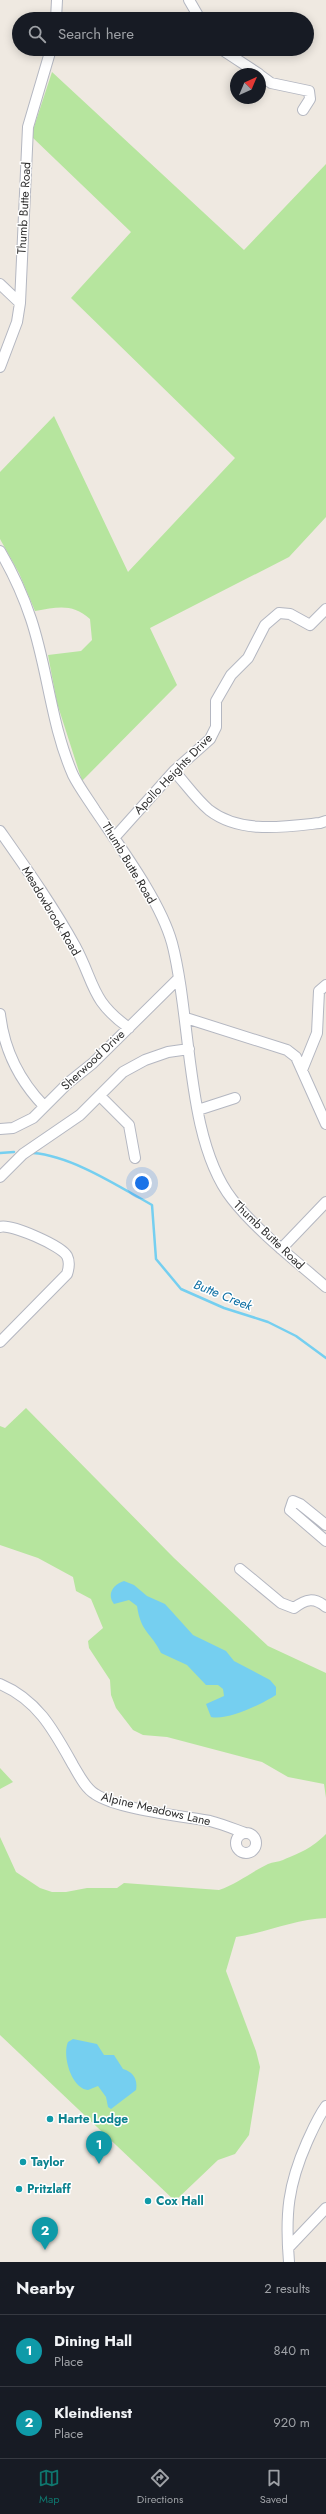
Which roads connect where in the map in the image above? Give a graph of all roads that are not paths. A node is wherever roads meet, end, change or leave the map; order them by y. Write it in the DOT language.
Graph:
graph roads {
  1 [pos="57,0"];
  2 [pos="189,0"];
  3 [pos="56,12"];
  4 [pos="196,12"];
  5 [pos="49,56"];
  6 [pos="232,56"];
  7 [pos="251,68"];
  8 [pos="266,79"];
  9 [pos="303,110"];
  10 [pos="0,284"];
  11 [pos="20,303"];
  12 [pos="0,367"];
  13 [pos="0,551"];
  14 [pos="326,609"];
  15 [pos="174,770"];
  16 [pos="326,821"];
  17 [pos="0,831"];
  18 [pos="114,838"];
  19 [pos="179,978"];
  20 [pos="326,985"];
  21 [pos="0,1014"];
  22 [pos="186,1018"];
  23 [pos="129,1028"];
  24 [pos="189,1049"];
  25 [pos="302,1070"];
  26 [pos="100,1096"];
  27 [pos="235,1098"];
  28 [pos="44,1106"];
  29 [pos="198,1110"];
  30 [pos="326,1124"];
  31 [pos="0,1129"];
  32 [pos="135,1158"];
  33 [pos="0,1177"];
  34 [pos="326,1202"];
  35 [pos="0,1227"];
  36 [pos="281,1248"];
  37 [pos="326,1287"];
  38 [pos="0,1342"];
  39 [pos="326,1525"];
  40 [pos="326,1541"];
  41 [pos="240,1569"];
  42 [pos="326,1607"];
  43 [pos="0,1684"];
  44 [pos="245,1833"];
  45 [pos="326,2106"];
  46 [pos="326,2208"];
  47 [pos="288,2248"];
  48 [pos="289,2262"];
  1 -- 3 [label="street"];
  2 -- 4 [label="street"];
  5 -- 11 [label="street, Thumb Butte Road"];
  6 -- 7 [label="street"];
  8 -- 9 [label="street"];
  10 -- 11 [label="street"];
  11 -- 12 [label="street, Thumb Butte Road"];
  13 -- 18 [label="street, Thumb Butte Road"];
  14 -- 15 [label="street, Apollo Heights Drive"];
  15 -- 16 [label="street"];
  15 -- 18 [label="street, Apollo Heights Drive"];
  17 -- 23 [label="street, Meadowbrook Road"];
  18 -- 19 [label="street, Thumb Butte Road"];
  19 -- 22 [label="street, Thumb Butte Road"];
  19 -- 23 [label="street, Sherwood Drive"];
  20 -- 25 [label="street"];
  21 -- 28 [label="street"];
  22 -- 24 [label="street, Thumb Butte Road"];
  22 -- 25 [label="street"];
  23 -- 28 [label="street, Sherwood Drive"];
  24 -- 26 [label="street"];
  24 -- 29 [label="street, Thumb Butte Road"];
  25 -- 30 [label="street"];
  26 -- 32 [label="street"];
  26 -- 33 [label="street"];
  27 -- 29 [label="street"];
  28 -- 31 [label="street, Sherwood Drive"];
  29 -- 36 [label="street, Thumb Butte Road"];
  34 -- 36 [label="street"];
  35 -- 38 [label="street"];
  36 -- 37 [label="street, Thumb Butte Road"];
  39 -- 40 [label="street"];
  41 -- 42 [label="street"];
  43 -- 44 [label="street, Alpine Meadows Lane"];
  45 -- 47 [label="street"];
  46 -- 47 [label="street"];
  47 -- 48 [label="street"];
}
